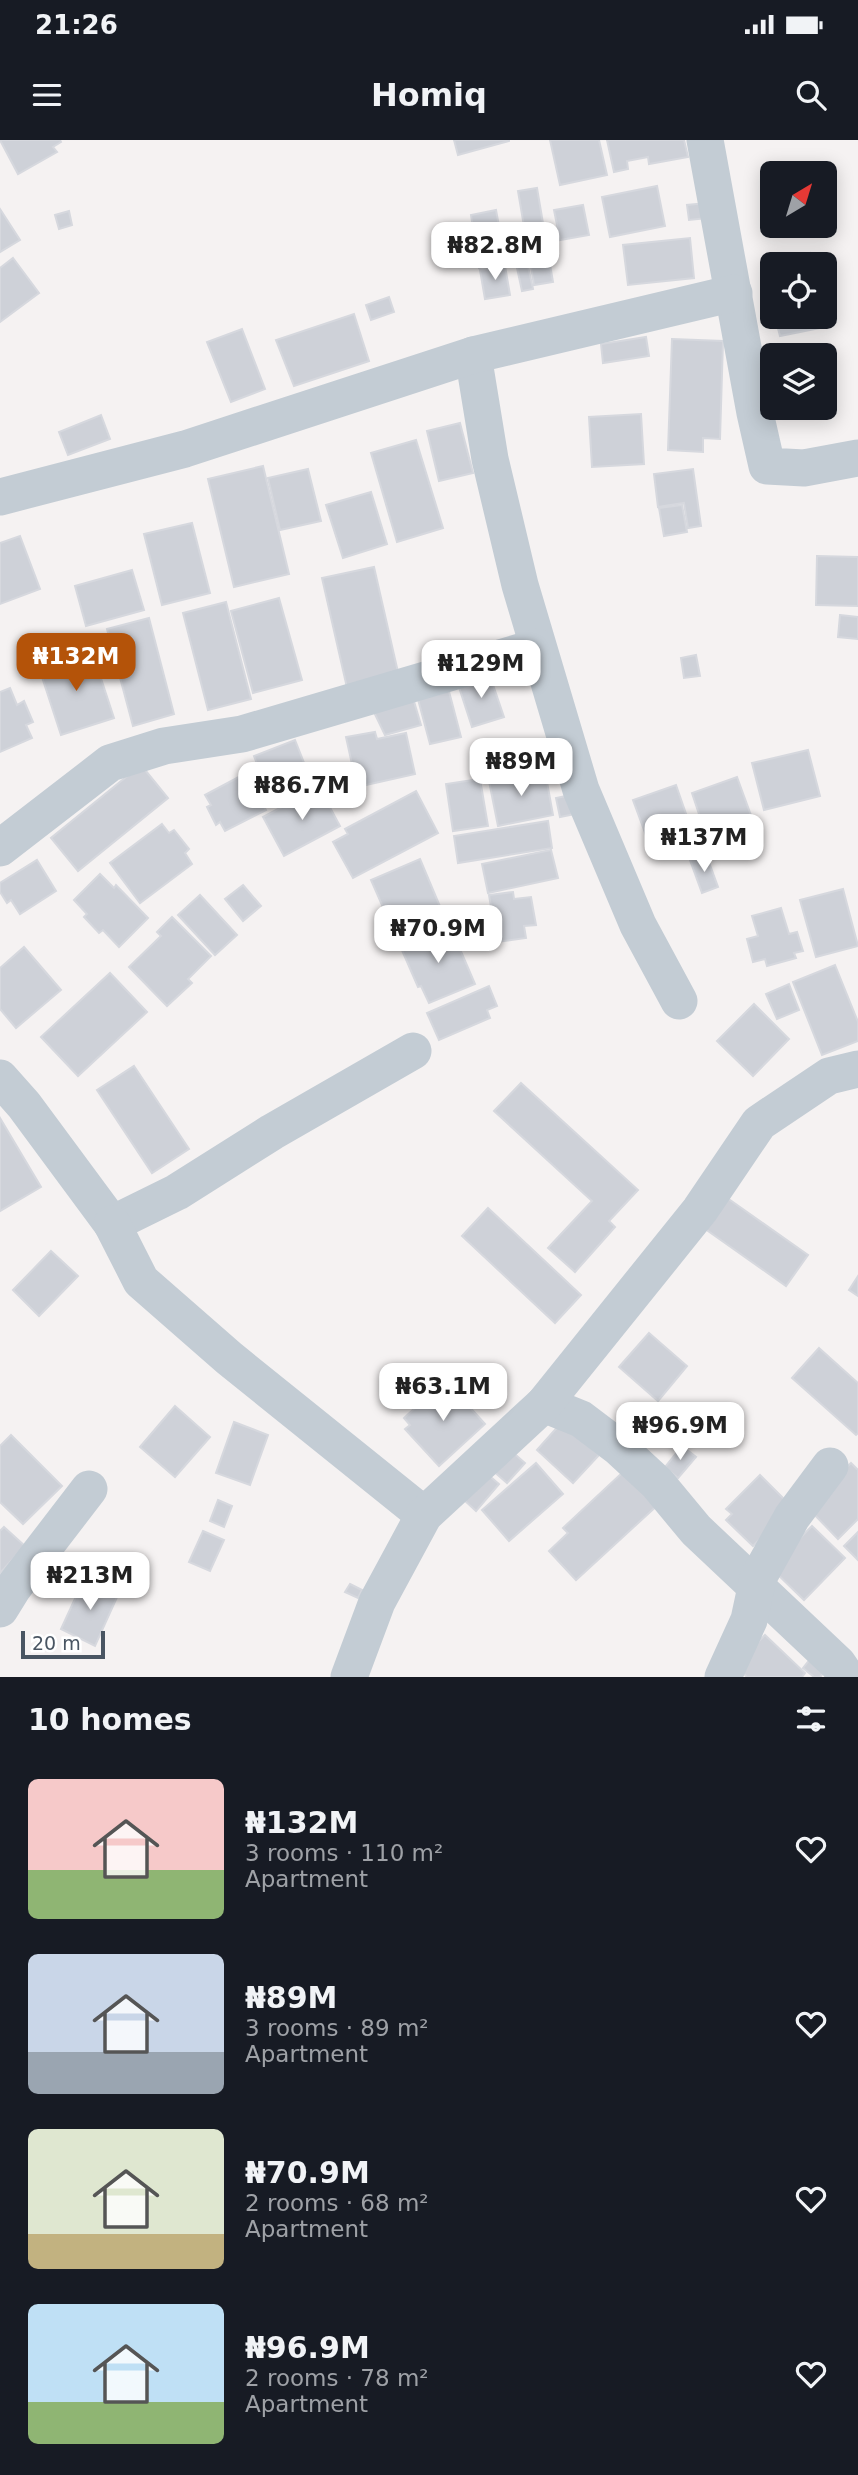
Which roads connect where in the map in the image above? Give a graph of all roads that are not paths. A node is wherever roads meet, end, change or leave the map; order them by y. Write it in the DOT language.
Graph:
graph roads {
  1 [pos="705,140"];
  2 [pos="734,293"];
  3 [pos="473,355"];
  4 [pos="858,458"];
  5 [pos="0,497"];
  6 [pos="537,647"];
  7 [pos="0,848"];
  8 [pos="679,1001"];
  9 [pos="413,1051"];
  10 [pos="858,1069"];
  11 [pos="0,1077"];
  12 [pos="112,1224"];
  13 [pos="544,1404"];
  14 [pos="830,1466"];
  15 [pos="89,1489"];
  16 [pos="424,1516"];
  17 [pos="756,1585"];
  18 [pos="0,1609"];
  19 [pos="850,1668"];
  20 [pos="348,1677"];
  21 [pos="723,1677"];
  1 -- 2 [label="street"];
  2 -- 3 [label="street"];
  2 -- 4 [label="street"];
  3 -- 5 [label="street"];
  3 -- 6 [label="street"];
  6 -- 7 [label="street"];
  6 -- 8 [label="street"];
  9 -- 12 [label="street"];
  10 -- 13 [label="street"];
  11 -- 12 [label="street"];
  12 -- 16 [label="street"];
  13 -- 16 [label="street"];
  13 -- 17 [label="street"];
  14 -- 17 [label="street"];
  15 -- 18 [label="street"];
  16 -- 20 [label="street"];
  17 -- 19 [label="street"];
  17 -- 21 [label="street"];
}
